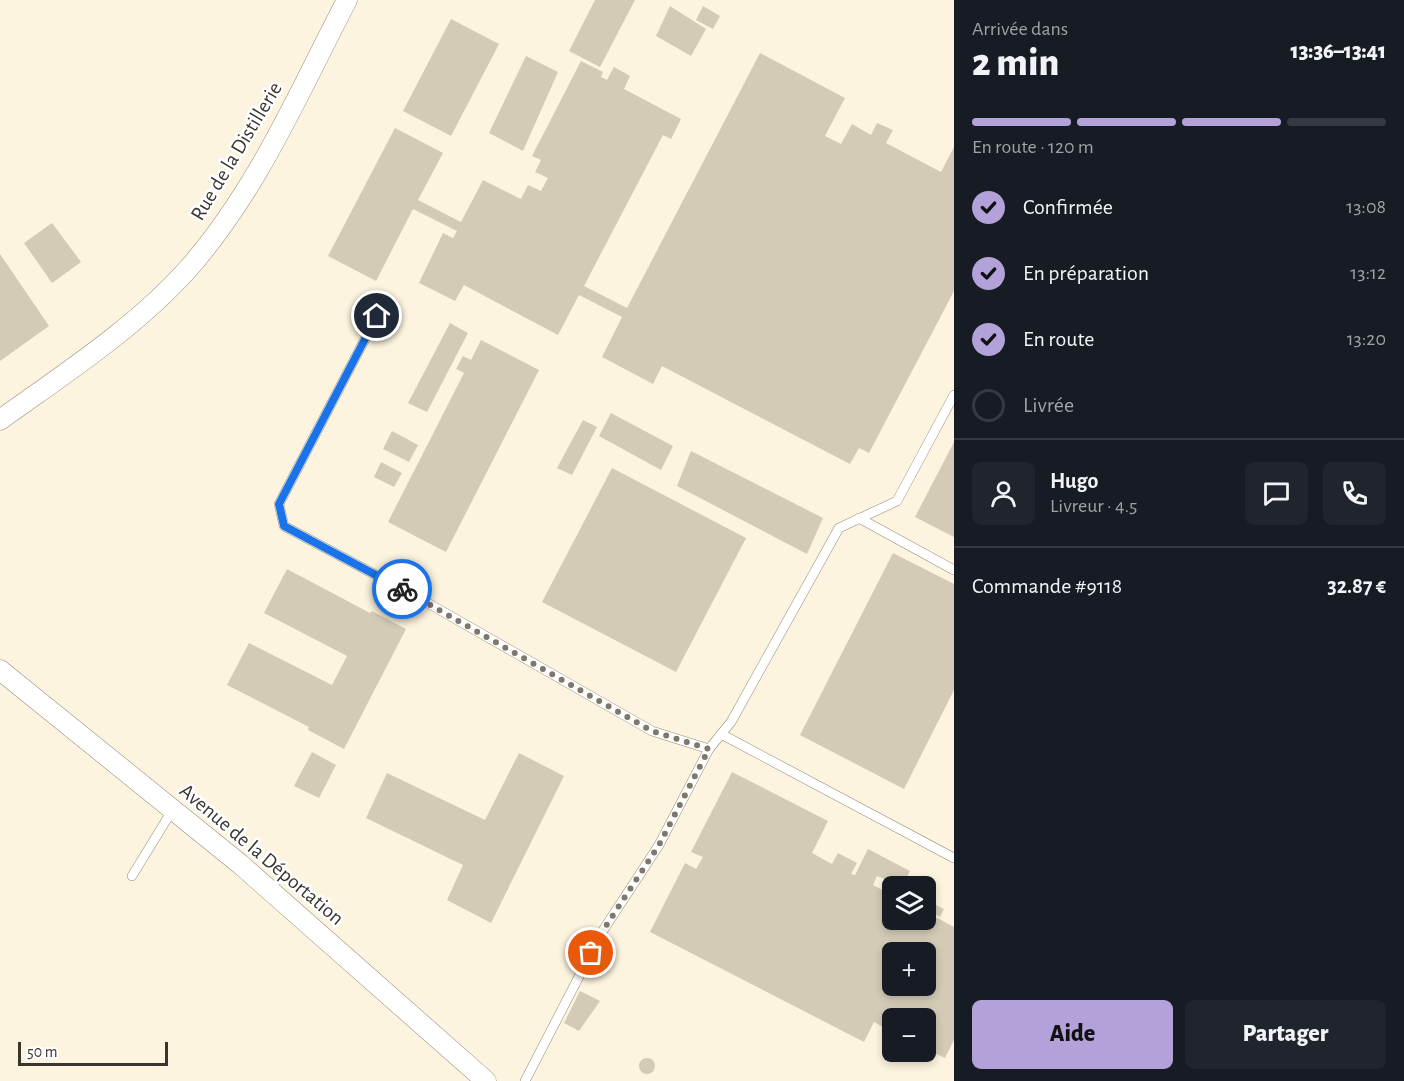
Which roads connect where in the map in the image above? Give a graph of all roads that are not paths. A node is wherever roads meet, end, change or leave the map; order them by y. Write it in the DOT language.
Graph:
graph roads {
  1 [pos="346,0"];
  2 [pos="377,316"];
  3 [pos="954,395"];
  4 [pos="0,420"];
  5 [pos="859,518"];
  6 [pos="954,570"];
  7 [pos="0,670"];
  8 [pos="722,734"];
  9 [pos="709,749"];
  10 [pos="173,809"];
  11 [pos="954,858"];
  12 [pos="132,876"];
  13 [pos="486,1081"];
  14 [pos="525,1081"];
  1 -- 4 [label="street, Rue de la Distillerie"];
  2 -- 9 [label="lane"];
  3 -- 5 [label="lane"];
  5 -- 6 [label="lane"];
  5 -- 8 [label="lane"];
  7 -- 10 [label="street, Avenue de la Déportation"];
  8 -- 9 [label="lane"];
  8 -- 11 [label="lane"];
  9 -- 14 [label="lane"];
  10 -- 12 [label="lane"];
  10 -- 13 [label="street, Avenue de la Déportation"];
}
